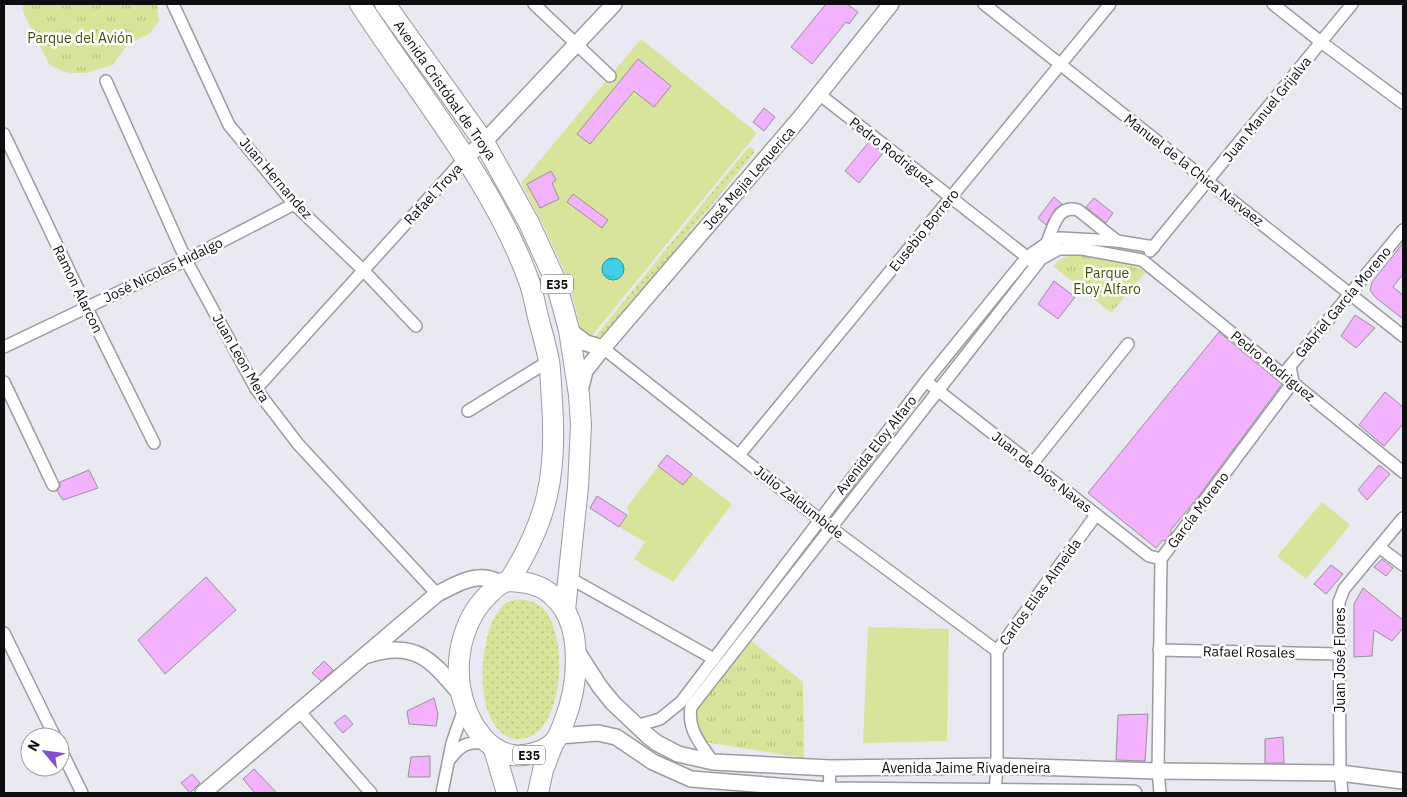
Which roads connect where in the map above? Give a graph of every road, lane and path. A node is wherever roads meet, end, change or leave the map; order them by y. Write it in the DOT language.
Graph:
graph roads {
  1 [pos="173,4"];
  2 [pos="362,4"];
  3 [pos="385,4"];
  4 [pos="534,4"];
  5 [pos="614,4"];
  6 [pos="891,4"];
  7 [pos="984,4"];
  8 [pos="1110,4"];
  9 [pos="1273,4"];
  10 [pos="1352,4"];
  11 [pos="1321,42"];
  12 [pos="578,44"];
  13 [pos="1060,64"];
  14 [pos="610,76"];
  15 [pos="106,81"];
  16 [pos="819,94"];
  17 [pos="1403,103"];
  18 [pos="4,134"];
  19 [pos="484,142"];
  20 [pos="466,158"];
  21 [pos="1208,181"];
  22 [pos="950,198"];
  23 [pos="294,204"];
  24 [pos="1403,230"];
  25 [pos="1118,241"];
  26 [pos="1047,243"];
  27 [pos="1154,247"];
  28 [pos="186,260"];
  29 [pos="1142,260"];
  30 [pos="1032,261"];
  31 [pos="363,270"];
  32 [pos="1350,294"];
  33 [pos="87,308"];
  34 [pos="416,326"];
  35 [pos="569,330"];
  36 [pos="1403,336"];
  37 [pos="1128,344"];
  38 [pos="4,347"];
  39 [pos="603,348"];
  40 [pos="549,361"];
  41 [pos="1287,370"];
  42 [pos="926,381"];
  43 [pos="4,382"];
  44 [pos="1293,382"];
  45 [pos="256,389"];
  46 [pos="937,390"];
  47 [pos="579,395"];
  48 [pos="468,411"];
  49 [pos="154,443"];
  50 [pos="739,456"];
  51 [pos="1032,464"];
  52 [pos="1403,472"];
  53 [pos="54,485"];
  54 [pos="1096,515"];
  55 [pos="1403,518"];
  56 [pos="820,519"];
  57 [pos="830,527"];
  58 [pos="1379,547"];
  59 [pos="1161,559"];
  60 [pos="1403,565"];
  61 [pos="568,577"];
  62 [pos="505,582"];
  63 [pos="437,594"];
  64 [pos="565,610"];
  65 [pos="4,633"];
  66 [pos="575,648"];
  67 [pos="1159,650"];
  68 [pos="998,652"];
  69 [pos="1339,654"];
  70 [pos="362,657"];
  71 [pos="714,659"];
  72 [pos="464,701"];
  73 [pos="300,712"];
  74 [pos="636,726"];
  75 [pos="50,727"];
  76 [pos="556,740"];
  77 [pos="491,746"];
  78 [pos="447,762"];
  79 [pos="713,762"];
  80 [pos="997,766"];
  81 [pos="70,768"];
  82 [pos="830,768"];
  83 [pos="1158,770"];
  84 [pos="1340,772"];
  85 [pos="1403,781"];
  86 [pos="210,791"];
  87 [pos="829,792"];
  88 [pos="995,792"];
  89 [pos="82,793"];
  90 [pos="370,793"];
  91 [pos="442,793"];
  92 [pos="507,793"];
  93 [pos="538,793"];
  94 [pos="1134,793"];
  95 [pos="1160,793"];
  96 [pos="1342,793"];
  1 -- 23 [label="street, Juan Hernandez"];
  2 -- 20 [label="highway, Avenida Cristóbal de Troya / E35"];
  3 -- 19 [label="highway, Avenida Cristóbal de Troya / E35"];
  4 -- 12 [label="street"];
  5 -- 12 [label="main road, Rafael Troya"];
  6 -- 16 [label="main road, José Mejia Lequerica"];
  7 -- 13 [label="street, Manuel de la Chica Narvaez"];
  8 -- 13 [label="street, Eusebio Borrero"];
  9 -- 11 [label="street"];
  10 -- 11 [label="street, Juan Manuel Grijalva"];
  11 -- 17 [label="street"];
  11 -- 21 [label="street, Juan Manuel Grijalva"];
  12 -- 14 [label="street"];
  12 -- 19 [label="main road, Rafael Troya"];
  13 -- 21 [label="street, Manuel de la Chica Narvaez"];
  13 -- 22 [label="street, Eusebio Borrero"];
  15 -- 28 [label="street, Juan Leon Mera"];
  16 -- 22 [label="street, Pedro Rodriguez"];
  16 -- 39 [label="main road, José Mejia Lequerica"];
  18 -- 33 [label="street, Ramon Alarcon"];
  19 -- 20 [label="main road, Rafael Troya"];
  19 -- 35 [label="highway, Avenida Cristóbal de Troya / E35"];
  20 -- 31 [label="street, Rafael Troya"];
  20 -- 40 [label="highway, Avenida Cristóbal de Troya / E35"];
  21 -- 27 [label="street, Juan Manuel Grijalva"];
  21 -- 32 [label="street, Manuel de la Chica Narvaez"];
  22 -- 30 [label="street, Pedro Rodriguez"];
  22 -- 50 [label="street, Eusebio Borrero"];
  23 -- 28 [label="street, José Nicolas Hidalgo"];
  23 -- 31 [label="street, Juan Hernandez"];
  24 -- 32 [label="street, Gabriel García Moreno"];
  25 -- 26 [label="street, Avenida Eloy Alfaro"];
  25 -- 26 [label="street"];
  25 -- 27 [label="street, Avenida Eloy Alfaro"];
  26 -- 30 [label="street, Avenida Eloy Alfaro"];
  27 -- 29 [label="street, Juan Manuel Grijalva"];
  28 -- 33 [label="street, José Nicolas Hidalgo"];
  28 -- 45 [label="street, Juan Leon Mera"];
  29 -- 30 [label="street, Avenida Eloy Alfaro"];
  29 -- 41 [label="street, Pedro Rodriguez"];
  30 -- 42 [label="street, Avenida Eloy Alfaro"];
  30 -- 46 [label="street, Avenida Eloy Alfaro"];
  31 -- 34 [label="street, Juan Hernandez"];
  31 -- 45 [label="street, Rafael Troya"];
  32 -- 36 [label="street, Manuel de la Chica Narvaez"];
  32 -- 41 [label="street, Gabriel García Moreno"];
  33 -- 38 [label="street, José Nicolas Hidalgo"];
  33 -- 49 [label="street, Ramon Alarcon"];
  35 -- 39 [label="main road"];
  35 -- 47 [label="highway, Avenida Cristóbal de Troya / E35"];
  37 -- 51 [label="street"];
  39 -- 47 [label="main road, José Mejia Lequerica"];
  39 -- 50 [label="street, Julio Zaldumbide"];
  40 -- 48 [label="street"];
  40 -- 62 [label="highway, Avenida Cristóbal de Troya / E35"];
  41 -- 44 [label="street"];
  42 -- 46 [label="street, Juan de Dios Navas"];
  42 -- 56 [label="street, Avenida Eloy Alfaro"];
  43 -- 53 [label="street"];
  44 -- 52 [label="street, Pedro Rodriguez"];
  44 -- 59 [label="street, García Moreno"];
  45 -- 63 [label="street, Juan Leon Mera"];
  46 -- 51 [label="street, Juan de Dios Navas"];
  46 -- 57 [label="street, Avenida Eloy Alfaro"];
  47 -- 61 [label="highway, Avenida Cristóbal de Troya / E35"];
  50 -- 56 [label="street, Julio Zaldumbide"];
  51 -- 54 [label="street, Juan de Dios Navas"];
  54 -- 59 [label="street, Juan de Dios Navas"];
  54 -- 68 [label="street, Carlos Elias Almeida"];
  55 -- 58 [label="street, Juan José Flores"];
  56 -- 57 [label="street, Julio Zaldumbide"];
  56 -- 71 [label="street, Avenida Eloy Alfaro"];
  57 -- 68 [label="street, Julio Zaldumbide"];
  57 -- 79 [label="street, Avenida Eloy Alfaro"];
  58 -- 60 [label="street"];
  58 -- 69 [label="street, Juan José Flores"];
  59 -- 67 [label="street, García Moreno"];
  61 -- 64 [label="highway, Avenida Cristóbal de Troya / E35"];
  61 -- 71 [label="street"];
  62 -- 63 [label="main road"];
  62 -- 64 [label="highway, E35"];
  62 -- 72 [label="highway, E35"];
  63 -- 70 [label="main road"];
  64 -- 66 [label="highway, E35"];
  65 -- 75 [label="street"];
  66 -- 74 [label="main road, Avenida Jaime Rivadeneira"];
  66 -- 76 [label="highway, E35"];
  67 -- 69 [label="street, Rafael Rosales"];
  67 -- 83 [label="street, García Moreno"];
  68 -- 80 [label="street, Carlos Elias Almeida"];
  69 -- 84 [label="street, Juan José Flores"];
  70 -- 72 [label="main road"];
  70 -- 73 [label="main road"];
  71 -- 74 [label="street, Avenida Eloy Alfaro"];
  72 -- 77 [label="highway, E35"];
  72 -- 78 [label="street"];
  73 -- 86 [label="main road"];
  73 -- 90 [label="street"];
  74 -- 79 [label="main road, Avenida Jaime Rivadeneira"];
  76 -- 77 [label="highway, E35"];
  76 -- 87 [label="main road, Avenida Jaime Rivadeneira"];
  76 -- 93 [label="highway, E35"];
  77 -- 78 [label="street"];
  77 -- 92 [label="highway, E35"];
  78 -- 91 [label="street"];
  79 -- 82 [label="main road, Avenida Jaime Rivadeneira"];
  80 -- 82 [label="main road, Avenida Jaime Rivadeneira"];
  80 -- 83 [label="main road, Avenida Jaime Rivadeneira"];
  80 -- 88 [label="street, Carlos Elias Almeida"];
  81 -- 89 [label="street"];
  82 -- 87 [label="street"];
  83 -- 84 [label="main road, Avenida Jaime Rivadeneira"];
  83 -- 95 [label="street, García Moreno"];
  84 -- 85 [label="main road, Avenida Jaime Rivadeneira"];
  84 -- 96 [label="street, Juan José Flores"];
  87 -- 88 [label="main road, Avenida Jaime Rivadeneira"];
  88 -- 94 [label="main road, Avenida Jaime Rivadeneira"];
}
